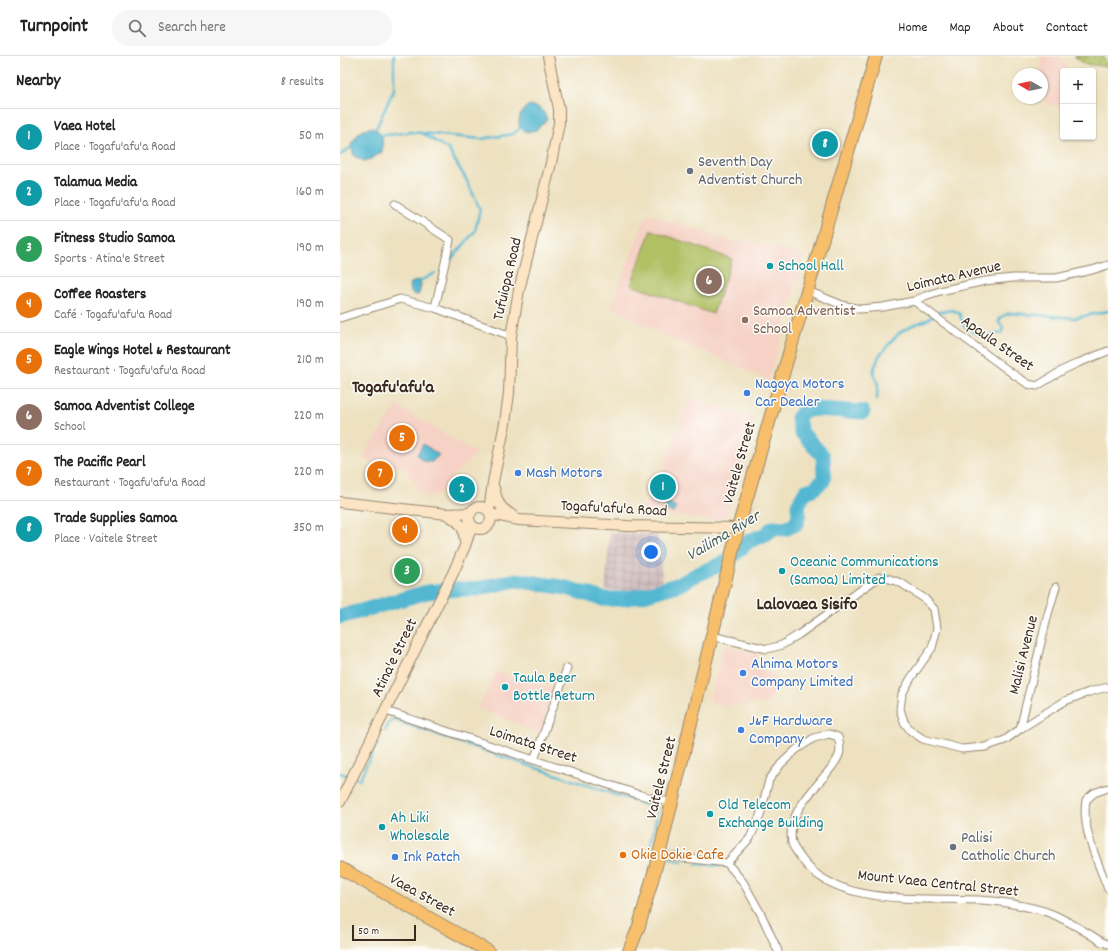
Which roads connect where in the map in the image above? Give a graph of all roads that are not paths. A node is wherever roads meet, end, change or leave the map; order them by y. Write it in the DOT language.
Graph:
graph roads {
  1 [pos="548,56"];
  2 [pos="876,56"];
  3 [pos="395,204"];
  4 [pos="1108,265"];
  5 [pos="808,291"];
  6 [pos="914,301"];
  7 [pos="435,308"];
  8 [pos="340,318"];
  9 [pos="511,336"];
  10 [pos="1108,351"];
  11 [pos="493,482"];
  12 [pos="340,502"];
  13 [pos="447,514"];
  14 [pos="480,518"];
  15 [pos="519,520"];
  16 [pos="737,531"];
  17 [pos="465,546"];
  18 [pos="1056,587"];
  19 [pos="712,636"];
  20 [pos="567,668"];
  21 [pos="1108,687"];
  22 [pos="386,711"];
  23 [pos="1020,729"];
  24 [pos="534,760"];
  25 [pos="1108,788"];
  26 [pos="340,802"];
  27 [pos="672,803"];
  28 [pos="659,854"];
  29 [pos="727,863"];
  30 [pos="340,868"];
  31 [pos="1108,889"];
  32 [pos="1108,944"];
  33 [pos="488,951"];
  34 [pos="629,951"];
  35 [pos="778,951"];
  1 -- 9 [label="main road, Tufuiopa Road"];
  2 -- 5 [label="main road, Vaitele Street"];
  3 -- 7 [label="street"];
  4 -- 6 [label="street, Loimata Avenue"];
  5 -- 6 [label="street, Loimata Avenue"];
  5 -- 16 [label="main road, Vaitele Street"];
  6 -- 10 [label="street, Apaula Street"];
  7 -- 8 [label="street"];
  7 -- 9 [label="street"];
  9 -- 11 [label="main road, Tufuiopa Road"];
  11 -- 14 [label="main road, Tufuiopa Road"];
  11 -- 15 [label="main road"];
  12 -- 13 [label="main road"];
  13 -- 14 [label="main road"];
  13 -- 17 [label="main road"];
  14 -- 15 [label="main road, Togafu'afu'a Road"];
  14 -- 17 [label="main road, Atina'e Street"];
  15 -- 16 [label="main road, Togafu'afu'a Road"];
  16 -- 19 [label="main road, Vaitele Street"];
  17 -- 22 [label="main road, Atina'e Street"];
  18 -- 23 [label="street, Malisi Avenue"];
  19 -- 23 [label="street"];
  19 -- 27 [label="main road, Vaitele Street"];
  20 -- 24 [label="street"];
  21 -- 23 [label="street"];
  22 -- 24 [label="street, Loimata Street"];
  22 -- 26 [label="main road, Atina'e Street"];
  24 -- 27 [label="street, Loimata Street"];
  25 -- 31 [label="street"];
  27 -- 28 [label="main road, Vaitele Street"];
  28 -- 29 [label="street"];
  28 -- 34 [label="main road, Vaitele Street"];
  29 -- 32 [label="street, Mount Vaea Central Street"];
  29 -- 35 [label="street"];
  30 -- 33 [label="main road, Vaea Street"];
}
